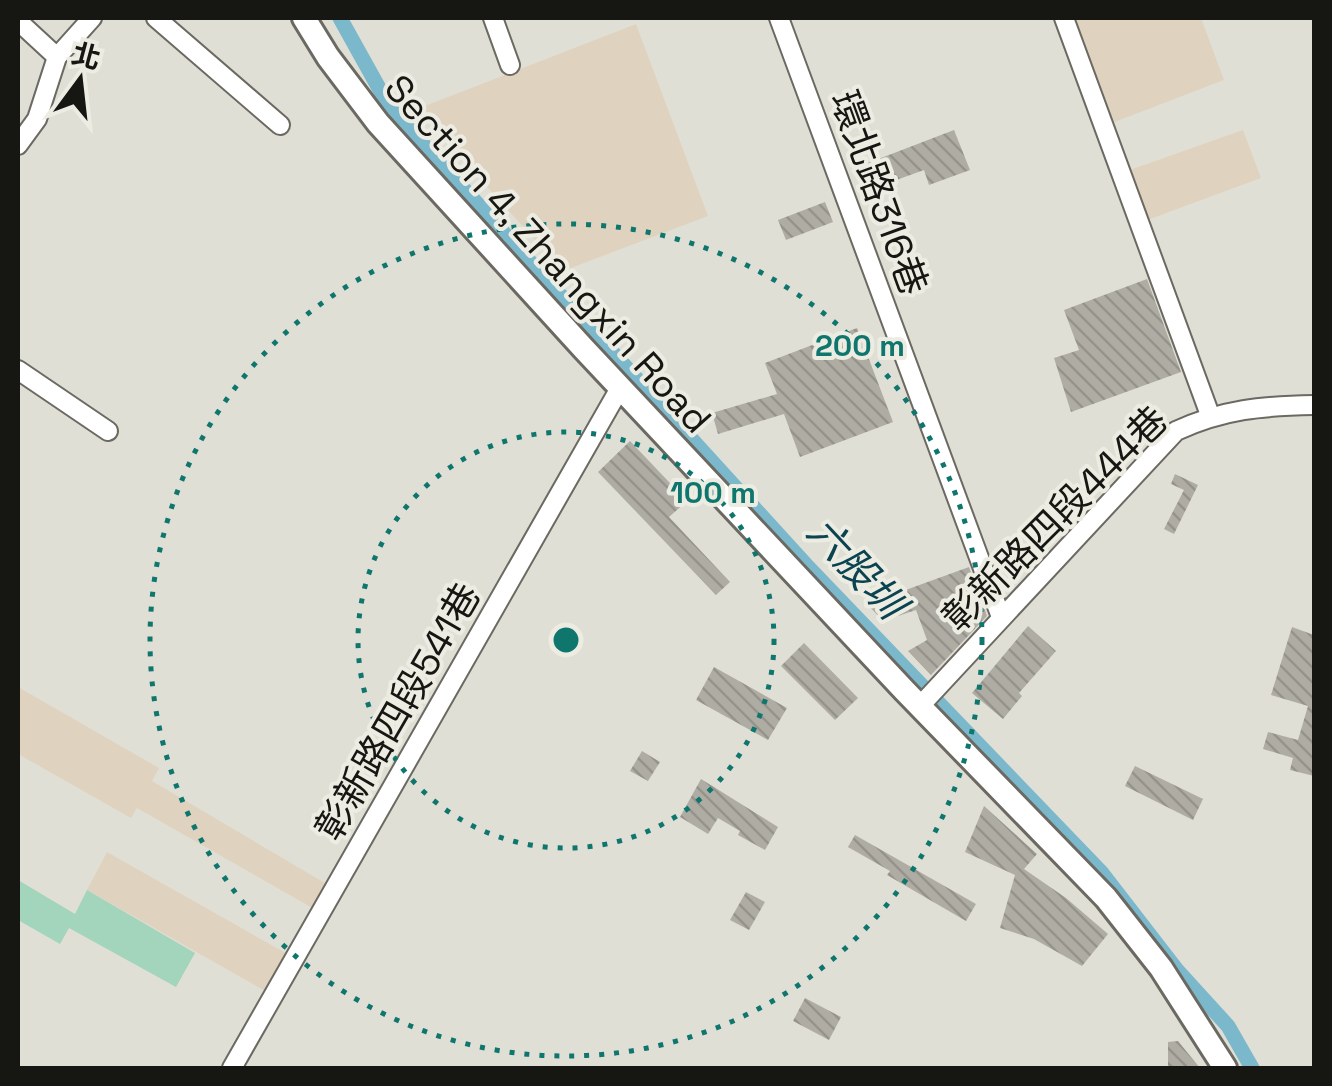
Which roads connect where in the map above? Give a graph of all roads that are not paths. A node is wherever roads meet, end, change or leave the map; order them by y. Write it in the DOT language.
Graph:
graph roads {
  1 [pos="92,18"];
  2 [pos="156,18"];
  3 [pos="304,18"];
  4 [pos="493,18"];
  5 [pos="779,18"];
  6 [pos="1064,18"];
  7 [pos="18,21"];
  8 [pos="57,57"];
  9 [pos="510,64"];
  10 [pos="280,124"];
  11 [pos="18,145"];
  12 [pos="18,370"];
  13 [pos="620,388"];
  14 [pos="1314,405"];
  15 [pos="1210,415"];
  16 [pos="108,431"];
  17 [pos="1002,617"];
  18 [pos="920,705"];
  19 [pos="232,1068"];
  20 [pos="1225,1068"];
  1 -- 8 [label="street"];
  2 -- 10 [label="street"];
  3 -- 13 [label="street, Section 4, Zhangxin Road"];
  4 -- 9 [label="street"];
  5 -- 17 [label="street, 環北路316巷"];
  6 -- 15 [label="street"];
  7 -- 8 [label="street"];
  8 -- 11 [label="street"];
  12 -- 16 [label="street"];
  13 -- 18 [label="street, Section 4, Zhangxin Road"];
  13 -- 19 [label="street, 彰新路四段541巷"];
  14 -- 15 [label="street, 彰新路四段444巷"];
  15 -- 17 [label="street, 彰新路四段444巷"];
  17 -- 18 [label="street, 彰新路四段444巷"];
  18 -- 20 [label="street, Section 4, Zhangxin Road"];
}
